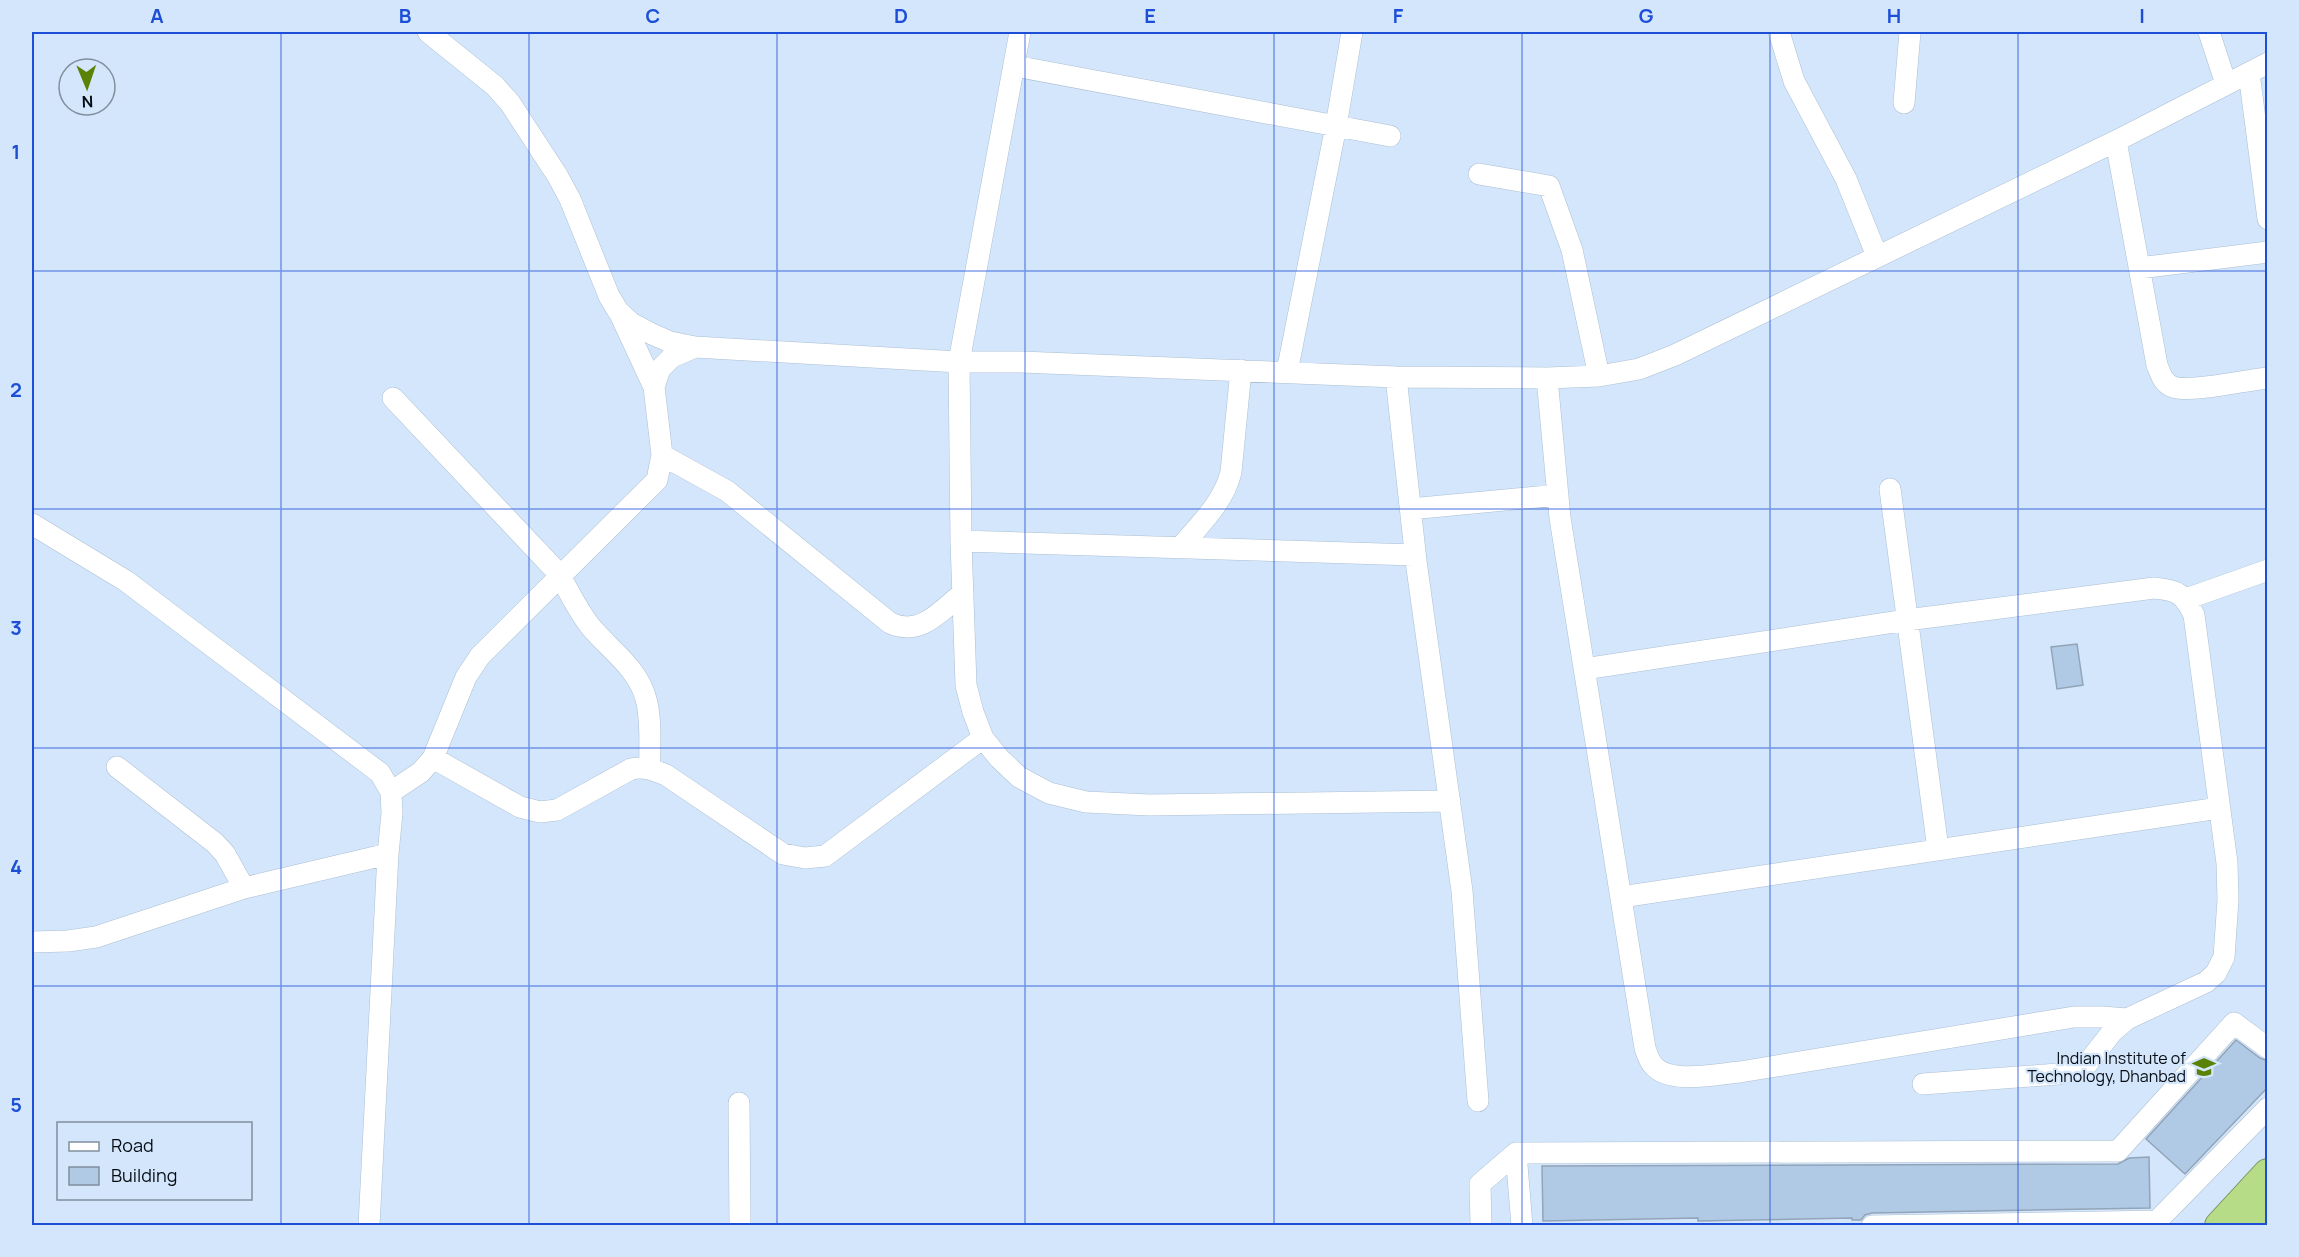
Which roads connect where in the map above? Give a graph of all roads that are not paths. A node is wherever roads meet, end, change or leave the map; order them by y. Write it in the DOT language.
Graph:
graph roads {
  1 [pos="428,32"];
  2 [pos="1020,32"];
  3 [pos="1352,32"];
  4 [pos="1779,32"];
  5 [pos="1910,32"];
  6 [pos="2209,32"];
  7 [pos="1014,66"];
  8 [pos="2258,68"];
  9 [pos="2226,84"];
  10 [pos="1904,103"];
  11 [pos="1336,126"];
  12 [pos="1390,136"];
  13 [pos="2116,141"];
  14 [pos="1479,174"];
  15 [pos="2268,219"];
  16 [pos="2268,252"];
  17 [pos="1877,256"];
  18 [pos="2139,268"];
  19 [pos="618,311"];
  20 [pos="695,347"];
  21 [pos="959,362"];
  22 [pos="1241,370"];
  23 [pos="1287,372"];
  24 [pos="1599,376"];
  25 [pos="1396,377"];
  26 [pos="1547,378"];
  27 [pos="2268,378"];
  28 [pos="654,387"];
  29 [pos="393,398"];
  30 [pos="662,455"];
  31 [pos="1890,489"];
  32 [pos="1558,495"];
  33 [pos="1410,509"];
  34 [pos="32,524"];
  35 [pos="961,542"];
  36 [pos="1181,547"];
  37 [pos="1415,555"];
  38 [pos="2268,570"];
  39 [pos="560,575"];
  40 [pos="963,593"];
  41 [pos="2186,599"];
  42 [pos="1907,620"];
  43 [pos="1584,669"];
  44 [pos="983,738"];
  45 [pos="433,758"];
  46 [pos="117,767"];
  47 [pos="650,768"];
  48 [pos="391,792"];
  49 [pos="1450,801"];
  50 [pos="2220,808"];
  51 [pos="1938,849"];
  52 [pos="388,854"];
  53 [pos="244,888"];
  54 [pos="1621,897"];
  55 [pos="32,942"];
  56 [pos="2127,1019"];
  57 [pos="2268,1048"];
  58 [pos="1923,1084"];
  59 [pos="1478,1101"];
  60 [pos="739,1103"];
  61 [pos="2268,1108"];
  62 [pos="1516,1153"];
  63 [pos="2268,1174"];
  64 [pos="2268,1210"];
  65 [pos="369,1226"];
  66 [pos="740,1226"];
  67 [pos="1481,1226"];
  68 [pos="1522,1226"];
  69 [pos="1872,1226"];
  70 [pos="2220,1226"];
  71 [pos="2253,1226"];
  1 -- 19 [label="street"];
  2 -- 7 [label="street"];
  3 -- 11 [label="street"];
  4 -- 17 [label="street"];
  5 -- 10 [label="street"];
  6 -- 9 [label="street"];
  7 -- 11 [label="street"];
  7 -- 21 [label="street"];
  8 -- 9 [label="street"];
  8 -- 15 [label="street"];
  9 -- 13 [label="street"];
  11 -- 12 [label="street"];
  11 -- 23 [label="street"];
  13 -- 17 [label="street"];
  13 -- 18 [label="street"];
  14 -- 24 [label="street"];
  16 -- 18 [label="street"];
  17 -- 24 [label="street"];
  18 -- 27 [label="street"];
  19 -- 20 [label="street"];
  19 -- 28 [label="street"];
  20 -- 21 [label="street"];
  20 -- 28 [label="street"];
  21 -- 22 [label="street"];
  21 -- 35 [label="street"];
  22 -- 23 [label="street"];
  22 -- 36 [label="street"];
  23 -- 25 [label="street"];
  24 -- 26 [label="street"];
  25 -- 26 [label="street"];
  25 -- 33 [label="street"];
  26 -- 32 [label="street"];
  28 -- 30 [label="street"];
  29 -- 39 [label="street"];
  30 -- 39 [label="street"];
  30 -- 40 [label="street"];
  31 -- 42 [label="street"];
  32 -- 33 [label="street"];
  32 -- 43 [label="street"];
  33 -- 37 [label="street"];
  34 -- 48 [label="street"];
  35 -- 36 [label="street"];
  35 -- 40 [label="street"];
  36 -- 37 [label="street"];
  37 -- 49 [label="street"];
  38 -- 41 [label="street"];
  39 -- 45 [label="street"];
  39 -- 47 [label="street"];
  40 -- 44 [label="street"];
  41 -- 42 [label="street"];
  41 -- 50 [label="street"];
  42 -- 43 [label="street"];
  42 -- 51 [label="street"];
  43 -- 54 [label="street"];
  44 -- 47 [label="street"];
  44 -- 49 [label="street"];
  45 -- 47 [label="street"];
  45 -- 48 [label="street"];
  46 -- 53 [label="street"];
  48 -- 52 [label="street"];
  49 -- 59 [label="street"];
  50 -- 51 [label="street"];
  50 -- 56 [label="street"];
  51 -- 54 [label="street"];
  52 -- 53 [label="street"];
  52 -- 65 [label="street"];
  53 -- 55 [label="street"];
  54 -- 56 [label="street"];
  56 -- 58 [label="street"];
  57 -- 62 [label="street"];
  60 -- 66 [label="street"];
  61 -- 69 [label="street"];
  62 -- 67 [label="street"];
  62 -- 68 [label="street"];
  63 -- 70 [label="highway"];
  64 -- 71 [label="highway"];
}
